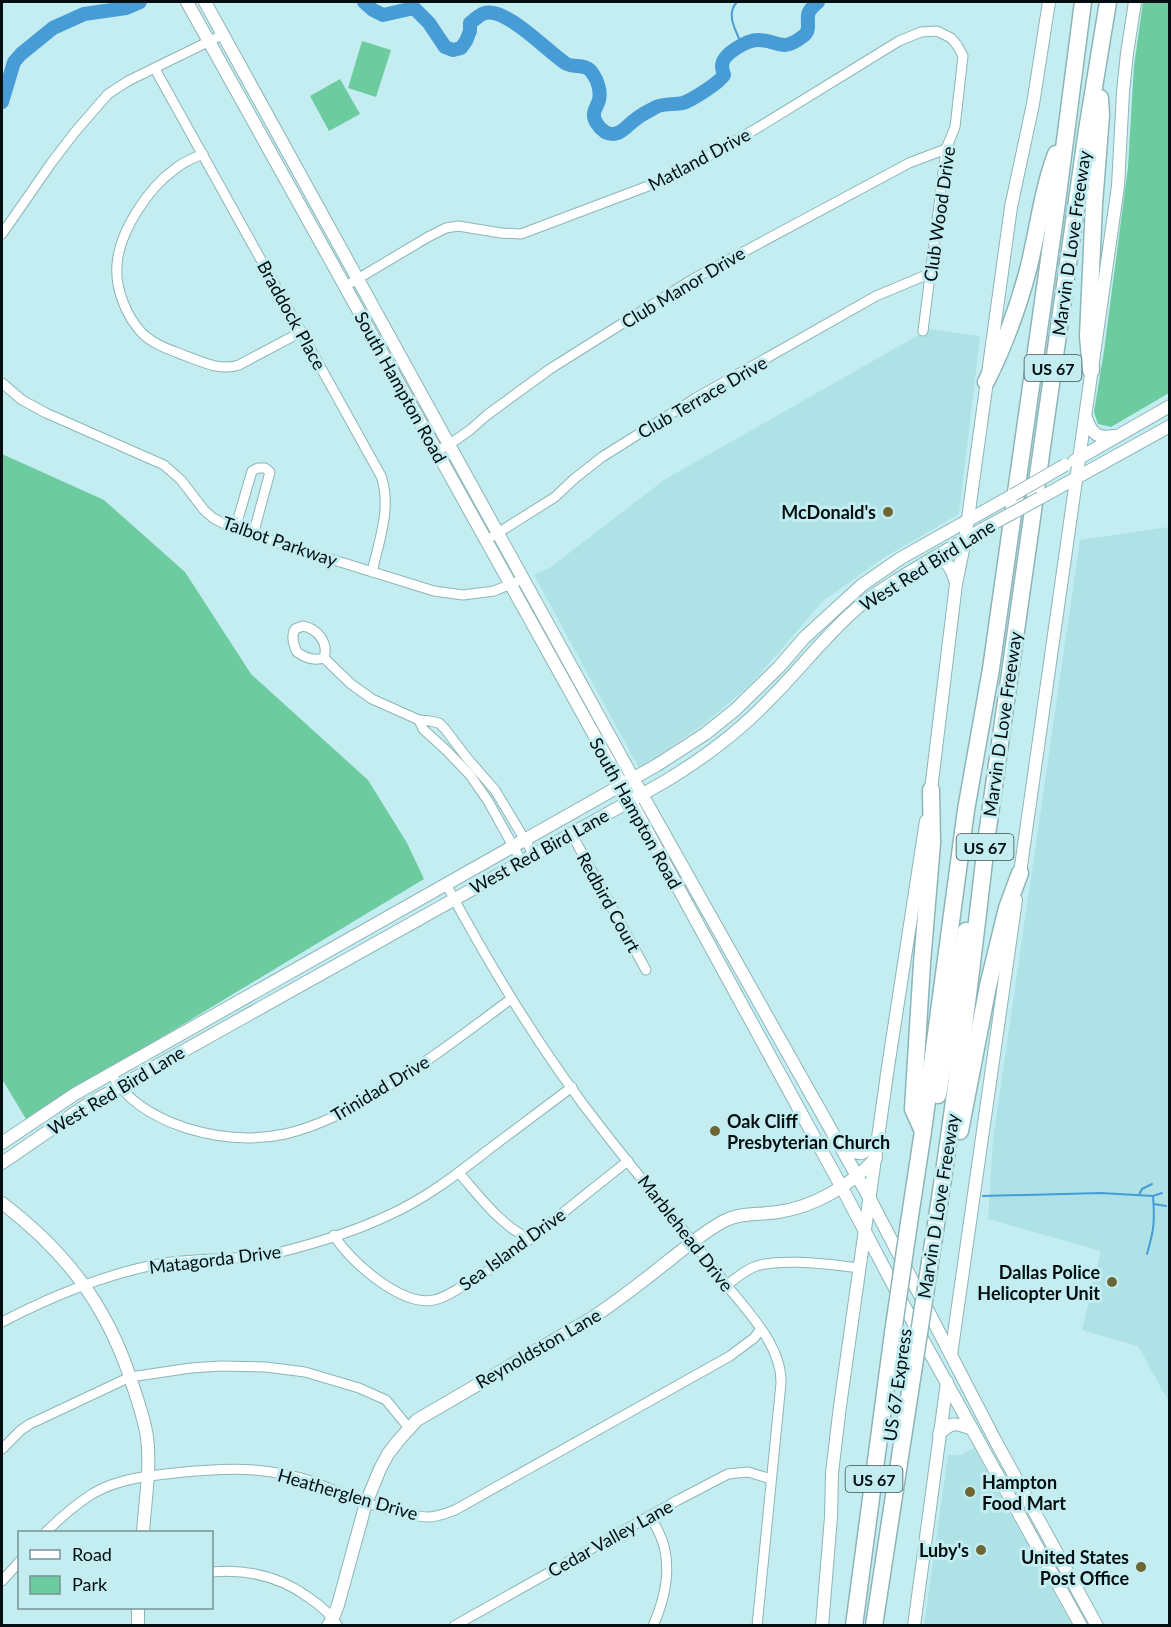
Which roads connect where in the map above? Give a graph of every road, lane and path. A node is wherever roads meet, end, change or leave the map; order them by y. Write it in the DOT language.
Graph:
graph roads {
  1 [pos="188,2"];
  2 [pos="205,2"];
  3 [pos="1135,2"];
  4 [pos="1048,7"];
  5 [pos="1082,8"];
  6 [pos="1107,10"];
  7 [pos="224,34"];
  8 [pos="210,41"];
  9 [pos="1098,65"];
  10 [pos="155,69"];
  11 [pos="958,97"];
  12 [pos="1066,128"];
  13 [pos="946,148"];
  14 [pos="203,154"];
  15 [pos="2,234"];
  16 [pos="931,273"];
  17 [pos="358,278"];
  18 [pos="344,287"];
  19 [pos="923,331"];
  20 [pos="300,332"];
  21 [pos="402,358"];
  22 [pos="389,366"];
  23 [pos="1091,370"];
  24 [pos="986,382"];
  25 [pos="2,384"];
  26 [pos="1170,406"];
  27 [pos="1085,416"];
  28 [pos="1170,426"];
  29 [pos="1122,434"];
  30 [pos="450,444"];
  31 [pos="437,451"];
  32 [pos="1079,458"];
  33 [pos="1076,477"];
  34 [pos="967,521"];
  35 [pos="235,529"];
  36 [pos="499,533"];
  37 [pos="253,535"];
  38 [pos="965,540"];
  39 [pos="486,541"];
  40 [pos="924,563"];
  41 [pos="372,572"];
  42 [pos="873,577"];
  43 [pos="524,579"];
  44 [pos="956,584"];
  45 [pos="510,585"];
  46 [pos="882,590"];
  47 [pos="324,658"];
  48 [pos="760,686"];
  49 [pos="771,698"];
  50 [pos="419,720"];
  51 [pos="454,739"];
  52 [pos="447,751"];
  53 [pos="470,769"];
  54 [pos="633,778"];
  55 [pos="622,785"];
  56 [pos="931,790"];
  57 [pos="642,794"];
  58 [pos="498,795"];
  59 [pos="488,801"];
  60 [pos="630,801"];
  61 [pos="571,833"];
  62 [pos="987,835"];
  63 [pos="525,840"];
  64 [pos="514,846"];
  65 [pos="534,855"];
  66 [pos="522,862"];
  67 [pos="1020,873"];
  68 [pos="446,884"];
  69 [pos="422,898"];
  70 [pos="454,900"];
  71 [pos="430,913"];
  72 [pos="646,970"];
  73 [pos="745,978"];
  74 [pos="731,986"];
  75 [pos="511,999"];
  76 [pos="766,1016"];
  77 [pos="752,1024"];
  78 [pos="111,1073"];
  79 [pos="118,1087"];
  80 [pos="572,1087"];
  81 [pos="927,1137"];
  82 [pos="878,1139"];
  83 [pos="836,1141"];
  84 [pos="2,1143"];
  85 [pos="876,1158"];
  86 [pos="628,1161"];
  87 [pos="2,1163"];
  88 [pos="945,1171"];
  89 [pos="459,1173"];
  90 [pos="857,1176"];
  91 [pos="841,1186"];
  92 [pos="870,1199"];
  93 [pos="2,1203"];
  94 [pos="866,1232"];
  95 [pos="334,1235"];
  96 [pos="530,1239"];
  97 [pos="694,1242"];
  98 [pos="860,1268"];
  99 [pos="727,1285"];
  100 [pos="84,1286"];
  101 [pos="2,1322"];
  102 [pos="761,1329"];
  103 [pos="898,1337"];
  104 [pos="951,1356"];
  105 [pos="130,1377"];
  106 [pos="947,1384"];
  107 [pos="409,1428"];
  108 [pos="972,1429"];
  109 [pos="939,1434"];
  110 [pos="2,1449"];
  111 [pos="148,1476"];
  112 [pos="771,1479"];
  113 [pos="366,1503"];
  114 [pos="650,1515"];
  115 [pos="48,1531"];
  116 [pos="143,1531"];
  117 [pos="1058,1555"];
  118 [pos="1045,1562"];
  119 [pos="18,1563"];
  120 [pos="213,1572"];
  121 [pos="2,1581"];
  122 [pos="138,1609"];
  123 [pos="333,1623"];
  124 [pos="138,1626"];
  125 [pos="454,1626"];
  126 [pos="653,1626"];
  127 [pos="757,1626"];
  128 [pos="822,1626"];
  129 [pos="854,1626"];
  130 [pos="864,1626"];
  131 [pos="874,1626"];
  132 [pos="914,1626"];
  133 [pos="1082,1626"];
  134 [pos="1097,1626"];
  1 -- 8 [label="main road, South Hampton Road"];
  2 -- 7 [label="main road, South Hampton Road"];
  3 -- 23 [label="main road, Marvin D Love Freeway"];
  4 -- 24 [label="main road"];
  5 -- 12 [label="highway, Marvin D Love Freeway / US 67"];
  6 -- 9 [label="highway, Marvin D Love Freeway / US 67"];
  7 -- 8 [label="street"];
  7 -- 17 [label="main road, South Hampton Road"];
  8 -- 10 [label="street"];
  8 -- 18 [label="main road, South Hampton Road"];
  9 -- 23 [label="highway"];
  9 -- 62 [label="highway, Marvin D Love Freeway / US 67"];
  10 -- 14 [label="street, Braddock Place"];
  10 -- 15 [label="street"];
  11 -- 13 [label="street, Club Wood Drive"];
  11 -- 17 [label="street, Matland Drive"];
  12 -- 24 [label="highway"];
  12 -- 81 [label="highway, Marvin D Love Freeway / US 67"];
  13 -- 16 [label="street, Club Wood Drive"];
  13 -- 30 [label="street, Club Manor Drive"];
  14 -- 20 [label="street, Braddock Place"];
  14 -- 20 [label="street"];
  16 -- 19 [label="street, Club Wood Drive"];
  16 -- 36 [label="street, Club Terrace Drive"];
  17 -- 18 [label="street, Matland Drive"];
  17 -- 21 [label="main road, South Hampton Road"];
  18 -- 22 [label="main road, South Hampton Road"];
  20 -- 41 [label="street, Braddock Place"];
  21 -- 22 [label="main road"];
  21 -- 30 [label="main road, South Hampton Road"];
  22 -- 31 [label="main road, South Hampton Road"];
  23 -- 27 [label="main road, Marvin D Love Freeway"];
  24 -- 34 [label="main road"];
  25 -- 35 [label="street, Talbot Parkway"];
  26 -- 29 [label="main road, West Red Bird Lane"];
  27 -- 29 [label="main road"];
  27 -- 32 [label="main road, Marvin D Love Freeway"];
  28 -- 33 [label="main road, West Red Bird Lane"];
  29 -- 32 [label="main road, West Red Bird Lane"];
  30 -- 31 [label="street, Club Manor Drive"];
  30 -- 36 [label="main road, South Hampton Road"];
  31 -- 39 [label="main road, South Hampton Road"];
  32 -- 33 [label="main road, Marvin D Love Freeway"];
  32 -- 34 [label="main road, West Red Bird Lane, bridge"];
  33 -- 38 [label="main road, West Red Bird Lane, bridge"];
  33 -- 67 [label="main road, Marvin D Love Freeway"];
  34 -- 38 [label="main road"];
  34 -- 42 [label="main road, West Red Bird Lane"];
  35 -- 37 [label="street, Talbot Parkway"];
  35 -- 37 [label="street"];
  36 -- 39 [label="street, Club Terrace Drive"];
  36 -- 43 [label="main road, South Hampton Road"];
  37 -- 41 [label="street, Talbot Parkway"];
  38 -- 40 [label="main road, West Red Bird Lane"];
  38 -- 44 [label="main road"];
  39 -- 45 [label="main road, South Hampton Road"];
  40 -- 44 [label="main road"];
  40 -- 46 [label="main road, West Red Bird Lane"];
  41 -- 45 [label="street, Talbot Parkway"];
  42 -- 46 [label="main road"];
  42 -- 48 [label="main road, West Red Bird Lane"];
  43 -- 45 [label="street, Talbot Parkway"];
  43 -- 54 [label="main road, South Hampton Road"];
  44 -- 56 [label="main road"];
  45 -- 55 [label="main road, South Hampton Road"];
  46 -- 49 [label="main road, West Red Bird Lane"];
  47 -- 50 [label="street"];
  48 -- 49 [label="main road"];
  48 -- 54 [label="main road, West Red Bird Lane"];
  49 -- 57 [label="main road, West Red Bird Lane"];
  50 -- 51 [label="street"];
  50 -- 52 [label="street"];
  51 -- 52 [label="street"];
  51 -- 53 [label="street"];
  52 -- 53 [label="street"];
  53 -- 58 [label="street"];
  53 -- 59 [label="street"];
  54 -- 55 [label="main road, West Red Bird Lane"];
  54 -- 57 [label="main road, South Hampton Road"];
  55 -- 60 [label="main road, South Hampton Road"];
  55 -- 63 [label="main road, West Red Bird Lane"];
  56 -- 81 [label="highway"];
  56 -- 82 [label="main road"];
  57 -- 60 [label="main road, West Red Bird Lane"];
  57 -- 73 [label="main road, South Hampton Road"];
  58 -- 59 [label="street"];
  58 -- 63 [label="street"];
  59 -- 64 [label="street"];
  60 -- 61 [label="main road, West Red Bird Lane"];
  60 -- 74 [label="main road, South Hampton Road"];
  61 -- 65 [label="main road, West Red Bird Lane"];
  61 -- 72 [label="street, Redbird Court"];
  62 -- 81 [label="highway"];
  62 -- 88 [label="highway, Marvin D Love Freeway / US 67"];
  63 -- 64 [label="main road, West Red Bird Lane"];
  63 -- 65 [label="street"];
  64 -- 66 [label="street"];
  64 -- 68 [label="main road, West Red Bird Lane"];
  65 -- 66 [label="main road, West Red Bird Lane"];
  66 -- 70 [label="main road, West Red Bird Lane"];
  67 -- 88 [label="highway"];
  67 -- 104 [label="main road, Marvin D Love Freeway"];
  68 -- 69 [label="main road, West Red Bird Lane"];
  68 -- 70 [label="street, Marblehead Drive"];
  69 -- 71 [label="main road"];
  69 -- 78 [label="main road, West Red Bird Lane"];
  70 -- 71 [label="main road, West Red Bird Lane"];
  70 -- 75 [label="street, Marblehead Drive"];
  71 -- 79 [label="main road, West Red Bird Lane"];
  73 -- 74 [label="main road"];
  73 -- 76 [label="main road, South Hampton Road"];
  74 -- 77 [label="main road, South Hampton Road"];
  75 -- 79 [label="street, Trinidad Drive"];
  75 -- 80 [label="street, Marblehead Drive"];
  76 -- 77 [label="main road"];
  76 -- 83 [label="main road, South Hampton Road"];
  77 -- 91 [label="main road, South Hampton Road"];
  78 -- 79 [label="street, Trinidad Drive"];
  78 -- 84 [label="main road, West Red Bird Lane"];
  79 -- 87 [label="main road, West Red Bird Lane"];
  80 -- 86 [label="street, Marblehead Drive"];
  80 -- 89 [label="street, Matagorda Drive"];
  81 -- 103 [label="highway, Marvin D Love Freeway / US 67, bridge"];
  82 -- 83 [label="main road"];
  82 -- 85 [label="main road"];
  83 -- 90 [label="main road, South Hampton Road"];
  85 -- 90 [label="main road, Reynoldston Lane"];
  85 -- 92 [label="main road"];
  86 -- 96 [label="street, Sea Island Drive"];
  86 -- 97 [label="street, Marblehead Drive"];
  88 -- 131 [label="highway, Marvin D Love Freeway / US 67, bridge"];
  89 -- 95 [label="street, Matagorda Drive"];
  89 -- 96 [label="street"];
  90 -- 91 [label="main road, Reynoldston Lane"];
  90 -- 92 [label="main road, South Hampton Road"];
  91 -- 94 [label="main road, South Hampton Road"];
  91 -- 97 [label="main road, Reynoldston Lane"];
  92 -- 94 [label="main road"];
  92 -- 104 [label="main road, South Hampton Road"];
  93 -- 100 [label="main road"];
  94 -- 98 [label="main road"];
  94 -- 106 [label="main road, South Hampton Road"];
  95 -- 96 [label="street, Sea Island Drive"];
  95 -- 100 [label="street, Matagorda Drive"];
  97 -- 99 [label="street, Marblehead Drive"];
  97 -- 107 [label="main road, Reynoldston Lane"];
  98 -- 99 [label="street"];
  98 -- 128 [label="main road"];
  99 -- 102 [label="street, Marblehead Drive"];
  100 -- 101 [label="street, Matagorda Drive"];
  100 -- 105 [label="main road"];
  102 -- 112 [label="street, Marblehead Drive"];
  102 -- 113 [label="street, Heatherglen Drive"];
  103 -- 129 [label="highway, Marvin D Love Freeway / US 67"];
  103 -- 130 [label="highway, US 67 Express"];
  104 -- 106 [label="main road, Marvin D Love Freeway"];
  104 -- 117 [label="main road, South Hampton Road"];
  105 -- 107 [label="street"];
  105 -- 110 [label="street"];
  105 -- 111 [label="main road"];
  106 -- 108 [label="main road, South Hampton Road"];
  106 -- 109 [label="main road, Marvin D Love Freeway"];
  107 -- 113 [label="main road, Reynoldston Lane"];
  108 -- 109 [label="main road"];
  108 -- 118 [label="main road, South Hampton Road"];
  109 -- 132 [label="main road, Marvin D Love Freeway"];
  111 -- 113 [label="street, Heatherglen Drive"];
  111 -- 115 [label="street, Heatherglen Drive"];
  111 -- 116 [label="main road"];
  112 -- 114 [label="street, Cedar Valley Lane"];
  112 -- 127 [label="street, Marblehead Drive"];
  113 -- 123 [label="main road, Reynoldston Lane"];
  114 -- 125 [label="street, Cedar Valley Lane"];
  114 -- 126 [label="street"];
  117 -- 118 [label="main road"];
  117 -- 134 [label="main road, South Hampton Road"];
  118 -- 133 [label="main road, South Hampton Road"];
  119 -- 121 [label="street"];
  120 -- 123 [label="street"];
  122 -- 124 [label="main road"];
}
